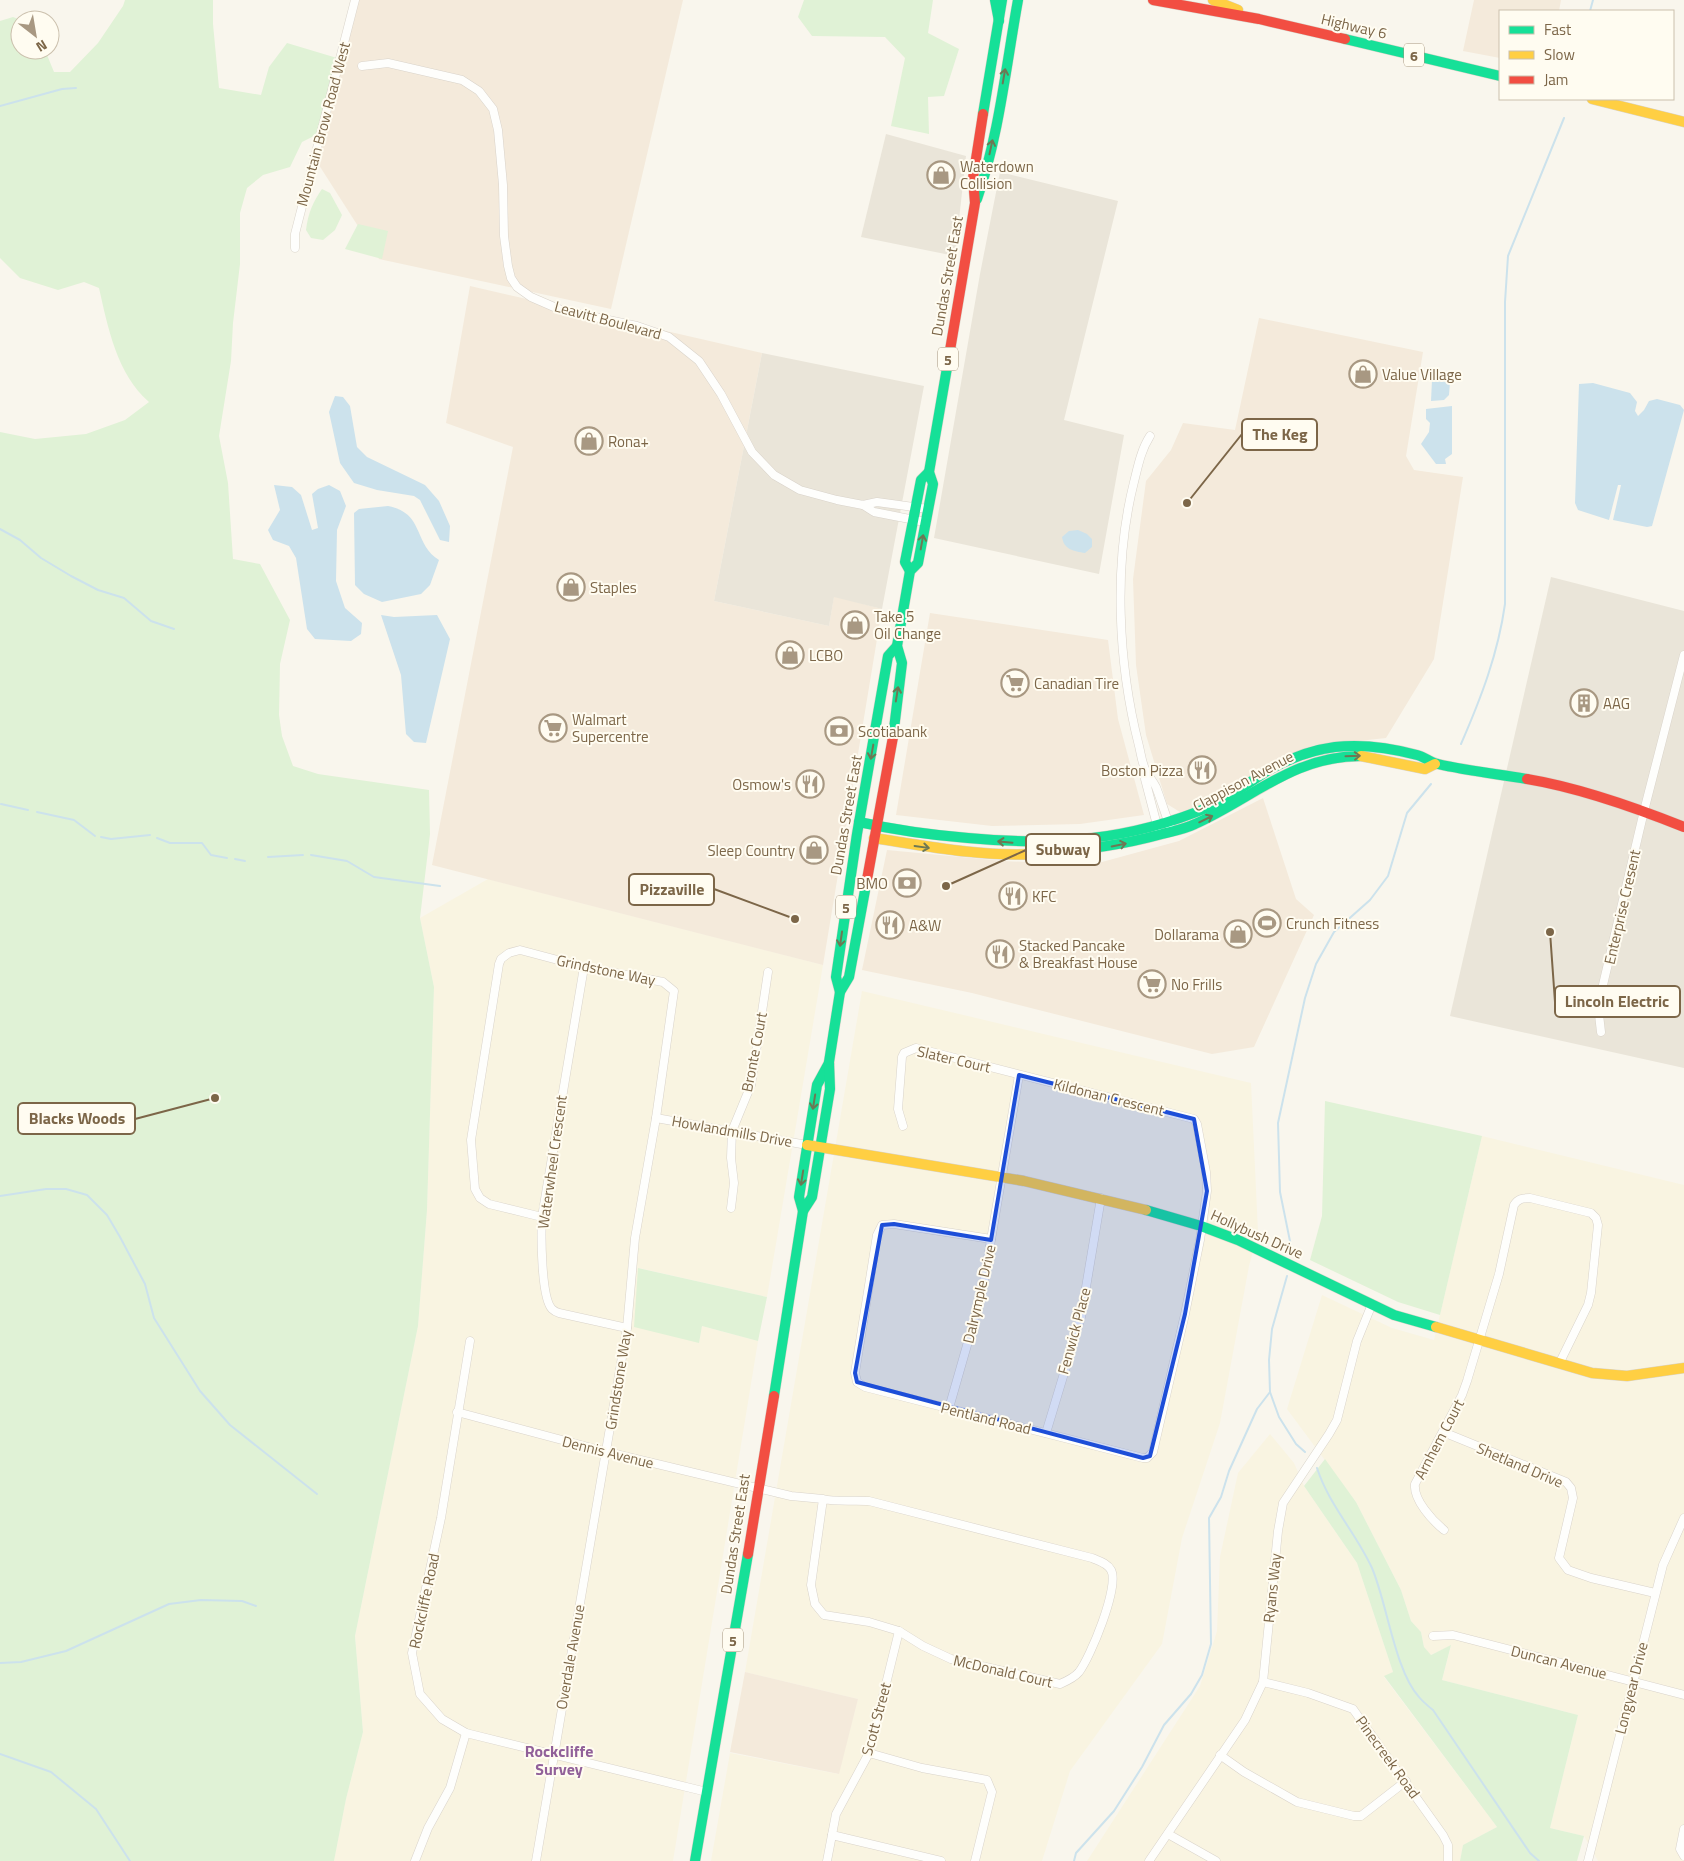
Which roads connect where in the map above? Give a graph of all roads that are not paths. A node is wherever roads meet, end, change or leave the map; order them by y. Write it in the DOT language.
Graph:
graph roads {
  1 [pos="356,0"];
  2 [pos="995,0"];
  3 [pos="1002,0"];
  4 [pos="1018,0"];
  5 [pos="1153,0"];
  6 [pos="1213,0"];
  7 [pos="1259,20"];
  8 [pos="999,21"];
  9 [pos="362,66"];
  10 [pos="1499,76"];
  11 [pos="1596,100"];
  12 [pos="1684,122"];
  13 [pos="975,203"];
  14 [pos="295,248"];
  15 [pos="1150,436"];
  16 [pos="929,472"];
  17 [pos="863,505"];
  18 [pos="915,507"];
  19 [pos="928,509"];
  20 [pos="912,520"];
  21 [pos="925,522"];
  22 [pos="910,571"];
  23 [pos="897,646"];
  24 [pos="1684,655"];
  25 [pos="1394,751"];
  26 [pos="1321,755"];
  27 [pos="1391,761"];
  28 [pos="1435,764"];
  29 [pos="1146,773"];
  30 [pos="1644,811"];
  31 [pos="859,822"];
  32 [pos="876,826"];
  33 [pos="1170,827"];
  34 [pos="1684,827"];
  35 [pos="1158,830"];
  36 [pos="857,834"];
  37 [pos="874,838"];
  38 [pos="584,967"];
  39 [pos="768,972"];
  40 [pos="840,992"];
  41 [pos="1601,1032"];
  42 [pos="829,1062"];
  43 [pos="1019,1075"];
  44 [pos="656,1118"];
  45 [pos="903,1126"];
  46 [pos="732,1131"];
  47 [pos="807,1145"];
  48 [pos="820,1148"];
  49 [pos="1001,1177"];
  50 [pos="1101,1198"];
  51 [pos="731,1208"];
  52 [pos="803,1211"];
  53 [pos="542,1218"];
  54 [pos="1202,1226"];
  55 [pos="991,1240"];
  56 [pos="1372,1304"];
  57 [pos="627,1328"];
  58 [pos="1480,1340"];
  59 [pos="470,1342"];
  60 [pos="1560,1362"];
  61 [pos="1684,1368"];
  62 [pos="949,1408"];
  63 [pos="457,1412"];
  64 [pos="1443,1432"];
  65 [pos="1046,1433"];
  66 [pos="606,1452"];
  67 [pos="758,1488"];
  68 [pos="823,1499"];
  69 [pos="1684,1518"];
  70 [pos="1444,1530"];
  71 [pos="1655,1593"];
  72 [pos="899,1631"];
  73 [pos="1433,1636"];
  74 [pos="1633,1681"];
  75 [pos="1263,1682"];
  76 [pos="1684,1694"];
  77 [pos="466,1732"];
  78 [pos="869,1753"];
  79 [pos="553,1755"];
  80 [pos="1220,1755"];
  81 [pos="1406,1781"];
  82 [pos="708,1792"];
  83 [pos="1684,1829"];
  84 [pos="1168,1834"];
  85 [pos="832,1835"];
  86 [pos="1684,1856"];
  87 [pos="415,1861"];
  88 [pos="536,1861"];
  89 [pos="695,1861"];
  90 [pos="827,1861"];
  91 [pos="941,1861"];
  92 [pos="975,1861"];
  93 [pos="1149,1861"];
  94 [pos="1216,1861"];
  95 [pos="1448,1861"];
  96 [pos="1588,1861"];
  1 -- 14 [label="street, Mountain Brow Road West"];
  2 -- 8 [label="main road"];
  3 -- 8 [label="main road, Dundas Street East / 5"];
  13 -- 4 [label="main road, Dundas Street East / 5, one-way"];
  5 -- 7 [label="main road, Highway 6 / 6"];
  6 -- 7 [label="main road, Highway 6 / 6"];
  7 -- 10 [label="main road, Highway 6 / 6"];
  8 -- 13 [label="main road, Dundas Street East / 5"];
  9 -- 17 [label="street, Leavitt Boulevard"];
  11 -- 12 [label="main road"];
  13 -- 16 [label="main road, Dundas Street East / 5"];
  15 -- 29 [label="street"];
  16 -- 18 [label="main road, Dundas Street East / 5"];
  16 -- 19 [label="main road, Dundas Street East / 5"];
  17 -- 18 [label="street, Leavitt Boulevard"];
  17 -- 20 [label="street, Leavitt Boulevard"];
  18 -- 19 [label="street, Leavitt Boulevard"];
  18 -- 20 [label="main road, Dundas Street East / 5"];
  19 -- 21 [label="main road, Dundas Street East / 5"];
  20 -- 21 [label="street, Leavitt Boulevard"];
  20 -- 22 [label="main road, Dundas Street East / 5"];
  22 -- 21 [label="main road, Dundas Street East / 5, one-way"];
  22 -- 23 [label="main road, Dundas Street East / 5"];
  23 -- 31 [label="main road, Dundas Street East / 5, one-way"];
  32 -- 23 [label="main road, Dundas Street East / 5, one-way"];
  24 -- 30 [label="street, Enterprise Cresent"];
  25 -- 26 [label="main road, Clappison Avenue"];
  25 -- 27 [label="main road"];
  25 -- 28 [label="main road, Clappison Avenue"];
  26 -- 27 [label="main road, Clappison Avenue, one-way"];
  26 -- 33 [label="main road, Clappison Avenue"];
  27 -- 28 [label="main road, Clappison Avenue"];
  28 -- 30 [label="main road, Clappison Avenue"];
  29 -- 33 [label="street"];
  29 -- 35 [label="street"];
  30 -- 34 [label="main road, Clappison Avenue"];
  30 -- 41 [label="street, Enterprise Cresent"];
  31 -- 32 [label="main road, Clappison Avenue"];
  31 -- 36 [label="main road, Dundas Street East / 5"];
  35 -- 32 [label="main road, Clappison Avenue, one-way"];
  32 -- 37 [label="main road, Dundas Street East / 5"];
  33 -- 35 [label="main road, Clappison Avenue"];
  37 -- 35 [label="main road, Clappison Avenue, one-way"];
  36 -- 37 [label="street, Clappison Avenue"];
  36 -- 40 [label="main road, Dundas Street East / 5, one-way"];
  37 -- 40 [label="main road, Dundas Street East / 5"];
  38 -- 44 [label="street, Grindstone Way"];
  38 -- 53 [label="street, Waterwheel Crescent"];
  38 -- 53 [label="street, Grindstone Way"];
  39 -- 46 [label="street, Bronte Court"];
  40 -- 42 [label="main road, Dundas Street East / 5"];
  42 -- 47 [label="main road, Dundas Street East / 5, one-way"];
  42 -- 48 [label="main road, Dundas Street East / 5"];
  43 -- 45 [label="street, Slater Court"];
  43 -- 49 [label="street"];
  43 -- 54 [label="street, Kildonan Crescent"];
  44 -- 46 [label="street, Howlandmills Drive"];
  44 -- 57 [label="street, Grindstone Way"];
  46 -- 47 [label="street, Howlandmills Drive"];
  46 -- 51 [label="street"];
  47 -- 48 [label="main road, Hollybush Drive"];
  47 -- 52 [label="main road, Dundas Street East / 5, one-way"];
  48 -- 49 [label="main road, Hollybush Drive"];
  48 -- 52 [label="main road, Dundas Street East / 5"];
  49 -- 50 [label="main road, Hollybush Drive"];
  49 -- 55 [label="street, Dalrymple Drive"];
  50 -- 54 [label="main road, Hollybush Drive"];
  50 -- 65 [label="street, Fenwick Place"];
  52 -- 67 [label="main road, Dundas Street East / 5"];
  53 -- 57 [label="street, Waterwheel Crescent"];
  54 -- 56 [label="main road, Hollybush Drive"];
  54 -- 65 [label="street, Pentland Road"];
  55 -- 62 [label="street, Dalrymple Drive"];
  55 -- 62 [label="street, Pentland Road"];
  56 -- 58 [label="main road, Hollybush Drive"];
  56 -- 75 [label="street, Ryans Way"];
  57 -- 66 [label="street, Grindstone Way"];
  58 -- 60 [label="main road, Hollybush Drive"];
  58 -- 60 [label="street, Arnhem Court"];
  58 -- 64 [label="street, Arnhem Court"];
  59 -- 63 [label="street, Rockcliffe Road"];
  60 -- 61 [label="main road, Hollybush Drive"];
  62 -- 65 [label="street, Pentland Road"];
  63 -- 66 [label="street, Dennis Avenue"];
  63 -- 77 [label="street, Rockcliffe Road"];
  64 -- 70 [label="street, Arnhem Court"];
  64 -- 71 [label="street, Shetland Drive"];
  66 -- 67 [label="street, Dennis Avenue"];
  66 -- 79 [label="street, Overdale Avenue"];
  67 -- 68 [label="street, McDonald Court"];
  67 -- 82 [label="main road, Dundas Street East / 5"];
  68 -- 72 [label="street, McDonald Court"];
  68 -- 72 [label="street, McDonald Court"];
  69 -- 71 [label="street, Longyear Drive"];
  71 -- 74 [label="street, Longyear Drive"];
  72 -- 78 [label="street, Scott Street"];
  73 -- 74 [label="street, Duncan Avenue"];
  74 -- 76 [label="street, Duncan Avenue"];
  74 -- 96 [label="street, Longyear Drive"];
  75 -- 80 [label="street, Ryans Way"];
  75 -- 81 [label="street, Pinecreek Road"];
  77 -- 79 [label="street, Rockcliffe Road"];
  77 -- 87 [label="street"];
  78 -- 85 [label="street, Scott Street"];
  78 -- 92 [label="street"];
  79 -- 82 [label="street, Rockcliffe Road"];
  79 -- 88 [label="street, Overdale Avenue"];
  80 -- 81 [label="street"];
  80 -- 84 [label="street, Ryans Way"];
  81 -- 95 [label="street, Pinecreek Road"];
  82 -- 89 [label="main road, Dundas Street East / 5"];
  83 -- 86 [label="street"];
  84 -- 93 [label="street, Ryans Way"];
  84 -- 94 [label="street"];
  85 -- 90 [label="street, Scott Street"];
  85 -- 91 [label="street"];
}
